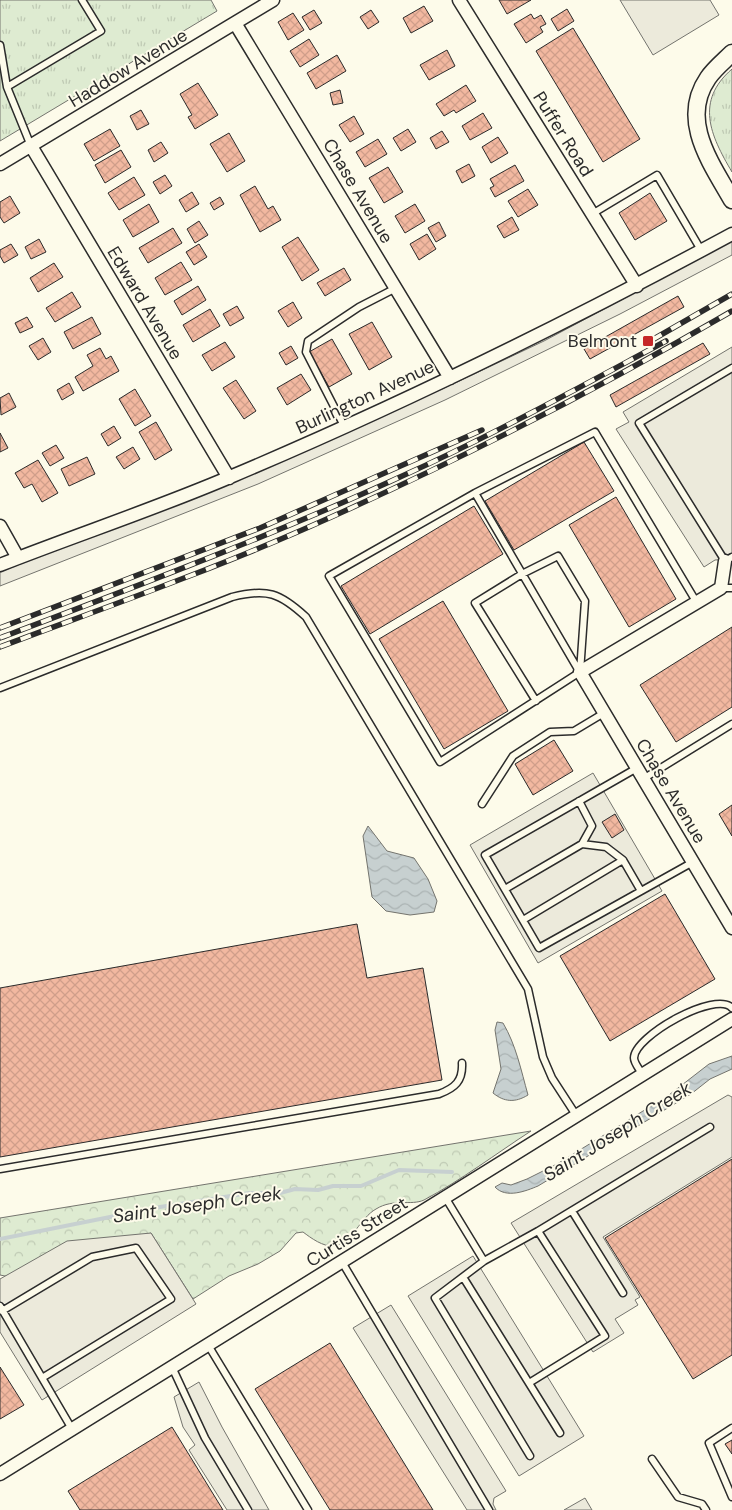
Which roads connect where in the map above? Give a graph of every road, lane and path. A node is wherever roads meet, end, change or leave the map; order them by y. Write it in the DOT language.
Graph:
graph roads {
  1 [pos="82,0"];
  2 [pos="273,0"];
  3 [pos="459,0"];
  4 [pos="235,23"];
  5 [pos="0,45"];
  6 [pos="732,53"];
  7 [pos="732,62"];
  8 [pos="716,69"];
  9 [pos="8,87"];
  10 [pos="31,146"];
  11 [pos="0,164"];
  12 [pos="732,200"];
  13 [pos="592,214"];
  14 [pos="732,234"];
  15 [pos="702,250"];
  16 [pos="637,286"];
  17 [pos="396,288"];
  18 [pos="732,368"];
  19 [pos="450,378"];
  20 [pos="344,426"];
  21 [pos="229,478"];
  22 [pos="475,494"];
  23 [pos="0,526"];
  24 [pos="18,558"];
  25 [pos="728,559"];
  26 [pos="0,565"];
  27 [pos="522,574"];
  28 [pos="726,588"];
  29 [pos="697,602"];
  30 [pos="580,672"];
  31 [pos="0,688"];
  32 [pos="536,701"];
  33 [pos="604,713"];
  34 [pos="732,724"];
  35 [pos="640,773"];
  36 [pos="580,801"];
  37 [pos="482,804"];
  38 [pos="582,844"];
  39 [pos="623,860"];
  40 [pos="693,862"];
  41 [pos="504,889"];
  42 [pos="641,891"];
  43 [pos="523,920"];
  44 [pos="732,928"];
  45 [pos="732,1008"];
  46 [pos="732,1019"];
  47 [pos="462,1063"];
  48 [pos="642,1074"];
  49 [pos="576,1115"];
  50 [pos="710,1127"];
  51 [pos="0,1169"];
  52 [pos="445,1197"];
  53 [pos="572,1211"];
  54 [pos="538,1231"];
  55 [pos="484,1261"];
  56 [pos="342,1262"];
  57 [pos="463,1277"];
  58 [pos="623,1293"];
  59 [pos="1,1309"];
  60 [pos="208,1345"];
  61 [pos="172,1367"];
  62 [pos="42,1378"];
  63 [pos="529,1383"];
  64 [pos="732,1428"];
  65 [pos="72,1429"];
  66 [pos="560,1433"];
  67 [pos="530,1456"];
  68 [pos="652,1459"];
  69 [pos="0,1474"];
  70 [pos="732,1497"];
  71 [pos="248,1510"];
  72 [pos="308,1510"];
  73 [pos="489,1510"];
  74 [pos="706,1510"];
  1 -- 9 [label="lane"];
  2 -- 4 [label="street, Haddow Avenue"];
  3 -- 13 [label="street, Puffer Road"];
  4 -- 10 [label="street, Haddow Avenue"];
  4 -- 17 [label="street, Chase Avenue"];
  5 -- 9 [label="lane"];
  6 -- 8 [label="main road"];
  7 -- 8 [label="main road"];
  8 -- 12 [label="main road"];
  9 -- 10 [label="lane"];
  10 -- 11 [label="street, Haddow Avenue"];
  10 -- 21 [label="street, Edward Avenue"];
  13 -- 15 [label="lane"];
  13 -- 16 [label="street, Puffer Road"];
  14 -- 15 [label="street, Burlington Avenue"];
  15 -- 16 [label="street, Burlington Avenue"];
  16 -- 19 [label="street, Burlington Avenue"];
  17 -- 19 [label="street, Chase Avenue"];
  17 -- 20 [label="lane"];
  18 -- 25 [label="lane"];
  19 -- 20 [label="street, Burlington Avenue"];
  20 -- 21 [label="street, Burlington Avenue"];
  21 -- 24 [label="street, Burlington Avenue"];
  22 -- 27 [label="lane"];
  22 -- 29 [label="lane"];
  22 -- 32 [label="lane"];
  23 -- 24 [label="street"];
  24 -- 26 [label="street, Burlington Avenue"];
  25 -- 28 [label="street"];
  27 -- 30 [label="lane"];
  27 -- 30 [label="lane"];
  27 -- 32 [label="lane"];
  28 -- 29 [label="street"];
  29 -- 30 [label="street"];
  30 -- 32 [label="lane"];
  30 -- 33 [label="street, Chase Avenue"];
  31 -- 49 [label="lane"];
  33 -- 35 [label="street, Chase Avenue"];
  33 -- 37 [label="lane"];
  34 -- 35 [label="lane"];
  35 -- 36 [label="lane"];
  35 -- 40 [label="street, Chase Avenue"];
  36 -- 38 [label="lane"];
  36 -- 41 [label="lane"];
  38 -- 39 [label="lane"];
  38 -- 41 [label="lane"];
  39 -- 42 [label="lane"];
  39 -- 43 [label="lane"];
  40 -- 42 [label="lane"];
  40 -- 44 [label="street, Chase Avenue"];
  41 -- 43 [label="lane"];
  42 -- 43 [label="lane"];
  45 -- 48 [label="lane"];
  46 -- 48 [label="street, Curtiss Street"];
  47 -- 51 [label="lane"];
  48 -- 49 [label="street, Curtiss Street"];
  49 -- 52 [label="street, Curtiss Street"];
  50 -- 53 [label="lane"];
  52 -- 55 [label="lane"];
  52 -- 56 [label="street, Curtiss Street"];
  53 -- 54 [label="lane"];
  53 -- 58 [label="lane"];
  54 -- 55 [label="lane"];
  54 -- 63 [label="lane"];
  55 -- 57 [label="lane"];
  56 -- 60 [label="street, Curtiss Street"];
  56 -- 73 [label="lane"];
  57 -- 63 [label="lane"];
  57 -- 67 [label="lane"];
  59 -- 62 [label="lane"];
  59 -- 62 [label="lane"];
  60 -- 61 [label="street, Curtiss Street"];
  60 -- 72 [label="lane"];
  61 -- 65 [label="street, Curtiss Street"];
  61 -- 71 [label="lane"];
  62 -- 65 [label="lane"];
  63 -- 66 [label="lane"];
  64 -- 70 [label="lane"];
  65 -- 69 [label="street, Curtiss Street"];
  68 -- 74 [label="lane"];
}
